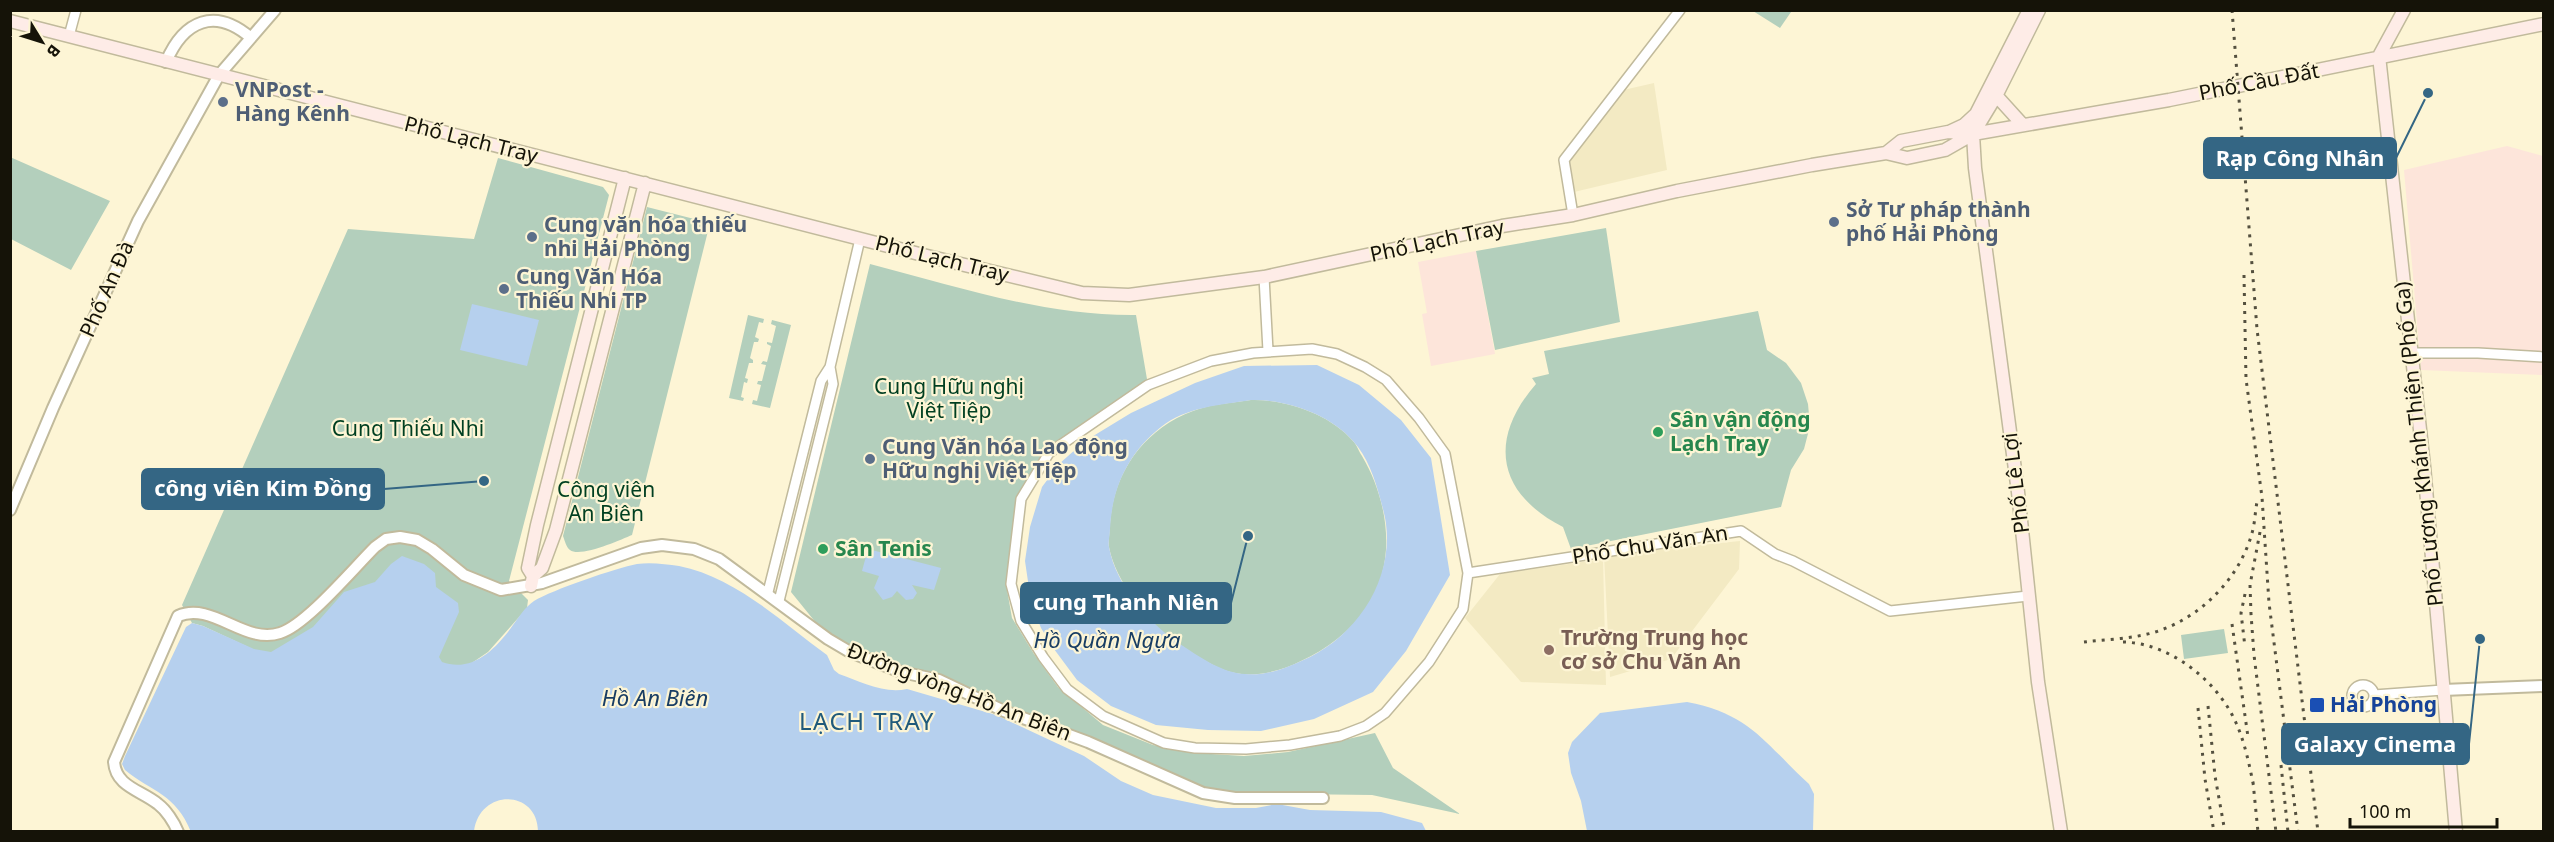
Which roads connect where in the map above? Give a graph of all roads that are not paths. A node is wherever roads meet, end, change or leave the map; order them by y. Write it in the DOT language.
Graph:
graph roads {
  1 [pos="76,10"];
  2 [pos="275,10"];
  3 [pos="1680,10"];
  4 [pos="2030,10"];
  5 [pos="2039,10"];
  6 [pos="2404,10"];
  7 [pos="212,15"];
  8 [pos="10,21"];
  9 [pos="2544,24"];
  10 [pos="69,36"];
  11 [pos="251,38"];
  12 [pos="2379,56"];
  13 [pos="166,62"];
  14 [pos="219,75"];
  15 [pos="1994,92"];
  16 [pos="2022,124"];
  17 [pos="1948,132"];
  18 [pos="1973,134"];
  19 [pos="1886,153"];
  20 [pos="625,178"];
  21 [pos="645,183"];
  22 [pos="1573,215"];
  23 [pos="860,239"];
  24 [pos="1264,277"];
  25 [pos="1268,351"];
  26 [pos="2412,353"];
  27 [pos="2544,357"];
  28 [pos="830,368"];
  29 [pos="574,383"];
  30 [pos="592,388"];
  31 [pos="804,448"];
  32 [pos="816,452"];
  33 [pos="791,499"];
  34 [pos="804,502"];
  35 [pos="10,510"];
  36 [pos="1468,573"];
  37 [pos="532,581"];
  38 [pos="768,592"];
  39 [pos="2028,596"];
  40 [pos="779,601"];
  41 [pos="2544,686"];
  42 [pos="2443,690"];
  43 [pos="2374,695"];
  44 [pos="1323,798"];
  45 [pos="178,831"];
  46 [pos="2061,831"];
  47 [pos="2456,831"];
  1 -- 10 [label="street"];
  2 -- 11 [label="street, Phố An Đà"];
  3 -- 22 [label="street"];
  4 -- 15 [label="main road"];
  5 -- 15 [label="main road"];
  6 -- 12 [label="main road"];
  7 -- 11 [label="street"];
  7 -- 13 [label="street"];
  8 -- 10 [label="main road, Phố Lạch Tray"];
  9 -- 12 [label="main road, Phố Cầu Đất"];
  10 -- 13 [label="main road, Phố Lạch Tray"];
  11 -- 14 [label="street, Phố An Đà"];
  12 -- 16 [label="main road, Phố Cầu Đất"];
  12 -- 26 [label="main road, Phố Lương Khánh Thiện (Phố Ga)"];
  13 -- 14 [label="main road, Phố Lạch Tray"];
  14 -- 20 [label="main road, Phố Lạch Tray"];
  14 -- 35 [label="street, Phố An Đà"];
  15 -- 16 [label="main road"];
  15 -- 17 [label="main road"];
  15 -- 18 [label="main road"];
  16 -- 18 [label="main road, Phố Cầu Đất"];
  17 -- 18 [label="main road, Phố Lạch Tray"];
  17 -- 19 [label="main road, Phố Lạch Tray"];
  18 -- 19 [label="main road, Phố Lạch Tray"];
  18 -- 39 [label="main road, Phố Lê Lợi"];
  19 -- 22 [label="main road, Phố Lạch Tray"];
  20 -- 21 [label="main road, Phố Lạch Tray"];
  20 -- 29 [label="main road"];
  21 -- 23 [label="main road, Phố Lạch Tray"];
  21 -- 30 [label="main road"];
  22 -- 24 [label="main road, Phố Lạch Tray"];
  23 -- 24 [label="main road, Phố Lạch Tray"];
  23 -- 28 [label="street"];
  24 -- 25 [label="street"];
  25 -- 36 [label="street"];
  25 -- 36 [label="street"];
  26 -- 27 [label="street"];
  26 -- 42 [label="main road, Phố Lương Khánh Thiện (Phố Ga)"];
  28 -- 31 [label="street"];
  28 -- 32 [label="street"];
  29 -- 30 [label="main road"];
  29 -- 37 [label="main road"];
  30 -- 37 [label="main road"];
  31 -- 32 [label="street"];
  31 -- 33 [label="street"];
  32 -- 34 [label="street"];
  33 -- 34 [label="street"];
  33 -- 38 [label="street"];
  34 -- 40 [label="street"];
  36 -- 39 [label="street, Phố Chu Văn An"];
  37 -- 38 [label="street, Đường vòng Hồ An Biên"];
  37 -- 45 [label="street, Đường vòng Hồ An Biên"];
  38 -- 40 [label="street, Đường vòng Hồ An Biên"];
  39 -- 46 [label="main road, Phố Lê Lợi"];
  40 -- 44 [label="street, Đường vòng Hồ An Biên"];
  41 -- 42 [label="street"];
  42 -- 43 [label="street"];
  42 -- 47 [label="main road, Phố Lương Khánh Thiện (Phố Ga)"];
}
